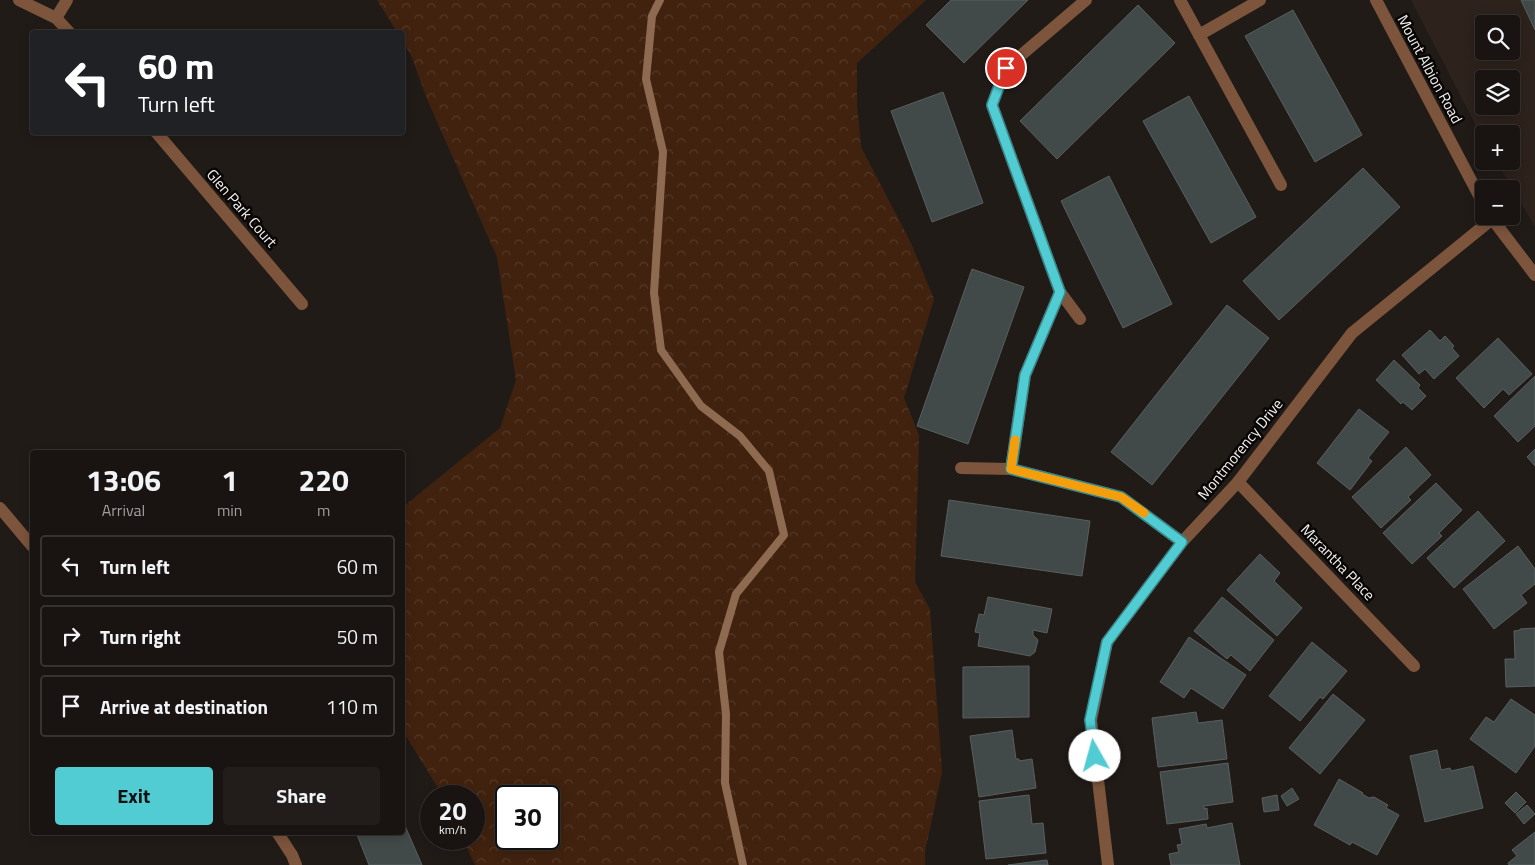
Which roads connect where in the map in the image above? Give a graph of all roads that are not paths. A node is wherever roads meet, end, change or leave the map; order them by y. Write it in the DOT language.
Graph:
graph roads {
  1 [pos="19,0"];
  2 [pos="68,0"];
  3 [pos="1086,0"];
  4 [pos="1180,0"];
  5 [pos="1260,0"];
  6 [pos="1376,0"];
  7 [pos="56,18"];
  8 [pos="67,30"];
  9 [pos="1199,35"];
  10 [pos="159,135"];
  11 [pos="1281,185"];
  12 [pos="1475,188"];
  13 [pos="1482,225"];
  14 [pos="1496,225"];
  15 [pos="1535,275"];
  16 [pos="1060,292"];
  17 [pos="302,304"];
  18 [pos="1080,319"];
  19 [pos="961,468"];
  20 [pos="1011,469"];
  21 [pos="1238,482"];
  22 [pos="0,508"];
  23 [pos="1182,542"];
  24 [pos="30,544"];
  25 [pos="1414,666"];
  26 [pos="279,835"];
  27 [pos="296,865"];
  28 [pos="1108,865"];
  1 -- 7 [label="street"];
  2 -- 7 [label="street"];
  3 -- 16 [label="street"];
  4 -- 9 [label="street"];
  5 -- 9 [label="street"];
  6 -- 12 [label="street, Mount Albion Road"];
  7 -- 8 [label="street"];
  9 -- 11 [label="street"];
  10 -- 17 [label="street, Glen Park Court"];
  13 -- 21 [label="street, Montmorency Drive"];
  14 -- 15 [label="street"];
  16 -- 18 [label="street"];
  16 -- 20 [label="street"];
  19 -- 20 [label="street"];
  20 -- 23 [label="street"];
  21 -- 23 [label="street, Montmorency Drive"];
  21 -- 25 [label="street, Marantha Place"];
  22 -- 24 [label="street"];
  23 -- 28 [label="street, Montmorency Drive"];
  26 -- 27 [label="street"];
}
